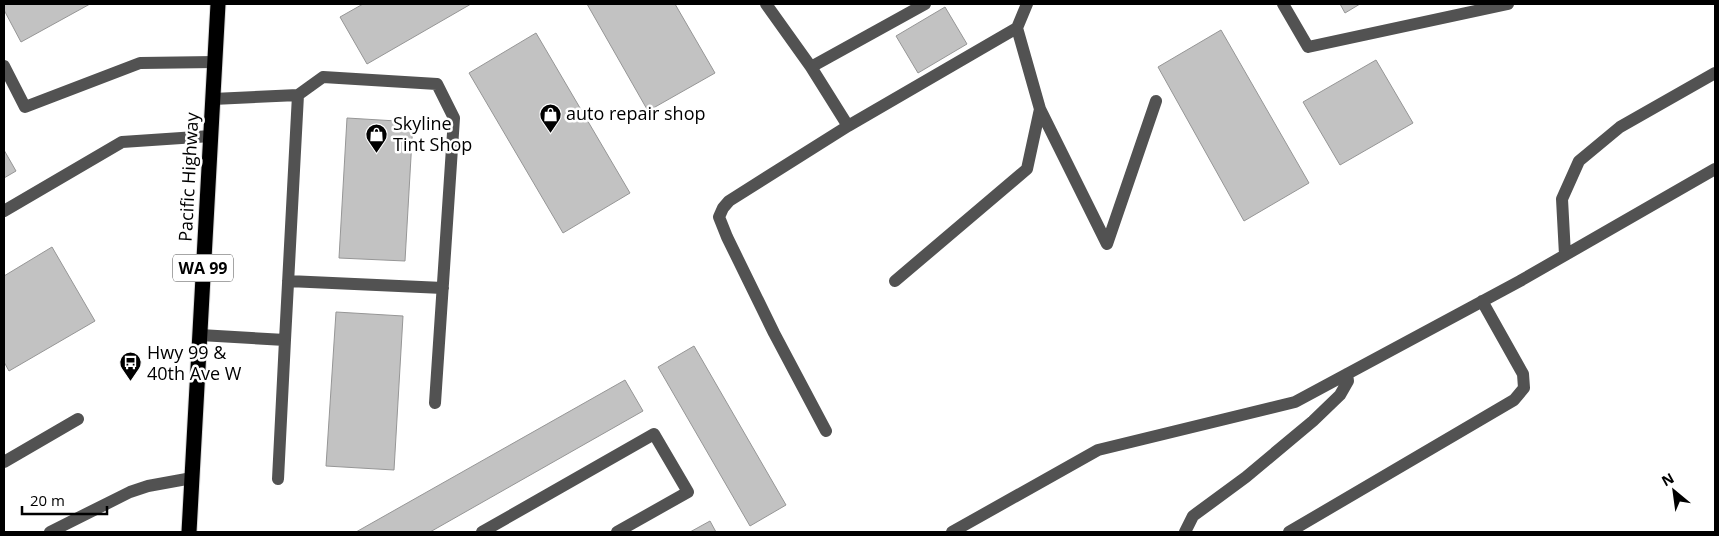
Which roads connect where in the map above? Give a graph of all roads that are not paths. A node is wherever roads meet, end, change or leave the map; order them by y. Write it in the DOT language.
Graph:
graph roads {
  1 [pos="218,4"];
  2 [pos="766,4"];
  3 [pos="925,4"];
  4 [pos="1026,4"];
  5 [pos="1283,4"];
  6 [pos="1508,4"];
  7 [pos="1017,28"];
  8 [pos="215,62"];
  9 [pos="4,66"];
  10 [pos="811,67"];
  11 [pos="1715,73"];
  12 [pos="298,95"];
  13 [pos="212,98"];
  14 [pos="1156,101"];
  15 [pos="1040,109"];
  16 [pos="848,126"];
  17 [pos="211,136"];
  18 [pos="1715,169"];
  19 [pos="4,210"];
  20 [pos="1565,255"];
  21 [pos="288,281"];
  22 [pos="895,281"];
  23 [pos="443,288"];
  24 [pos="1482,302"];
  25 [pos="200,335"];
  26 [pos="286,340"];
  27 [pos="1347,374"];
  28 [pos="435,403"];
  29 [pos="78,419"];
  30 [pos="826,431"];
  31 [pos="4,462"];
  32 [pos="192,478"];
  33 [pos="278,480"];
  34 [pos="50,532"];
  35 [pos="189,532"];
  36 [pos="482,532"];
  37 [pos="617,532"];
  38 [pos="952,532"];
  39 [pos="1185,532"];
  40 [pos="1289,532"];
  1 -- 8 [label="highway, Pacific Highway / WA 99"];
  2 -- 10 [label="lane"];
  3 -- 10 [label="lane"];
  4 -- 7 [label="lane"];
  5 -- 6 [label="lane"];
  7 -- 15 [label="lane"];
  7 -- 16 [label="lane"];
  8 -- 9 [label="lane"];
  8 -- 13 [label="highway, Pacific Highway / WA 99"];
  10 -- 16 [label="lane"];
  11 -- 20 [label="lane"];
  12 -- 13 [label="lane"];
  12 -- 21 [label="lane"];
  12 -- 23 [label="lane"];
  13 -- 17 [label="highway, Pacific Highway / WA 99"];
  14 -- 15 [label="lane"];
  15 -- 22 [label="lane"];
  16 -- 30 [label="lane"];
  17 -- 19 [label="lane"];
  17 -- 25 [label="highway, Pacific Highway / WA 99"];
  18 -- 20 [label="lane"];
  20 -- 24 [label="lane"];
  21 -- 23 [label="lane"];
  21 -- 26 [label="lane"];
  23 -- 28 [label="lane"];
  24 -- 27 [label="lane"];
  24 -- 40 [label="lane"];
  25 -- 26 [label="lane"];
  25 -- 32 [label="highway, Pacific Highway / WA 99"];
  26 -- 33 [label="lane"];
  27 -- 38 [label="lane"];
  27 -- 39 [label="lane"];
  29 -- 31 [label="lane"];
  32 -- 34 [label="lane"];
  32 -- 35 [label="highway, Pacific Highway / WA 99"];
  36 -- 37 [label="lane"];
}
